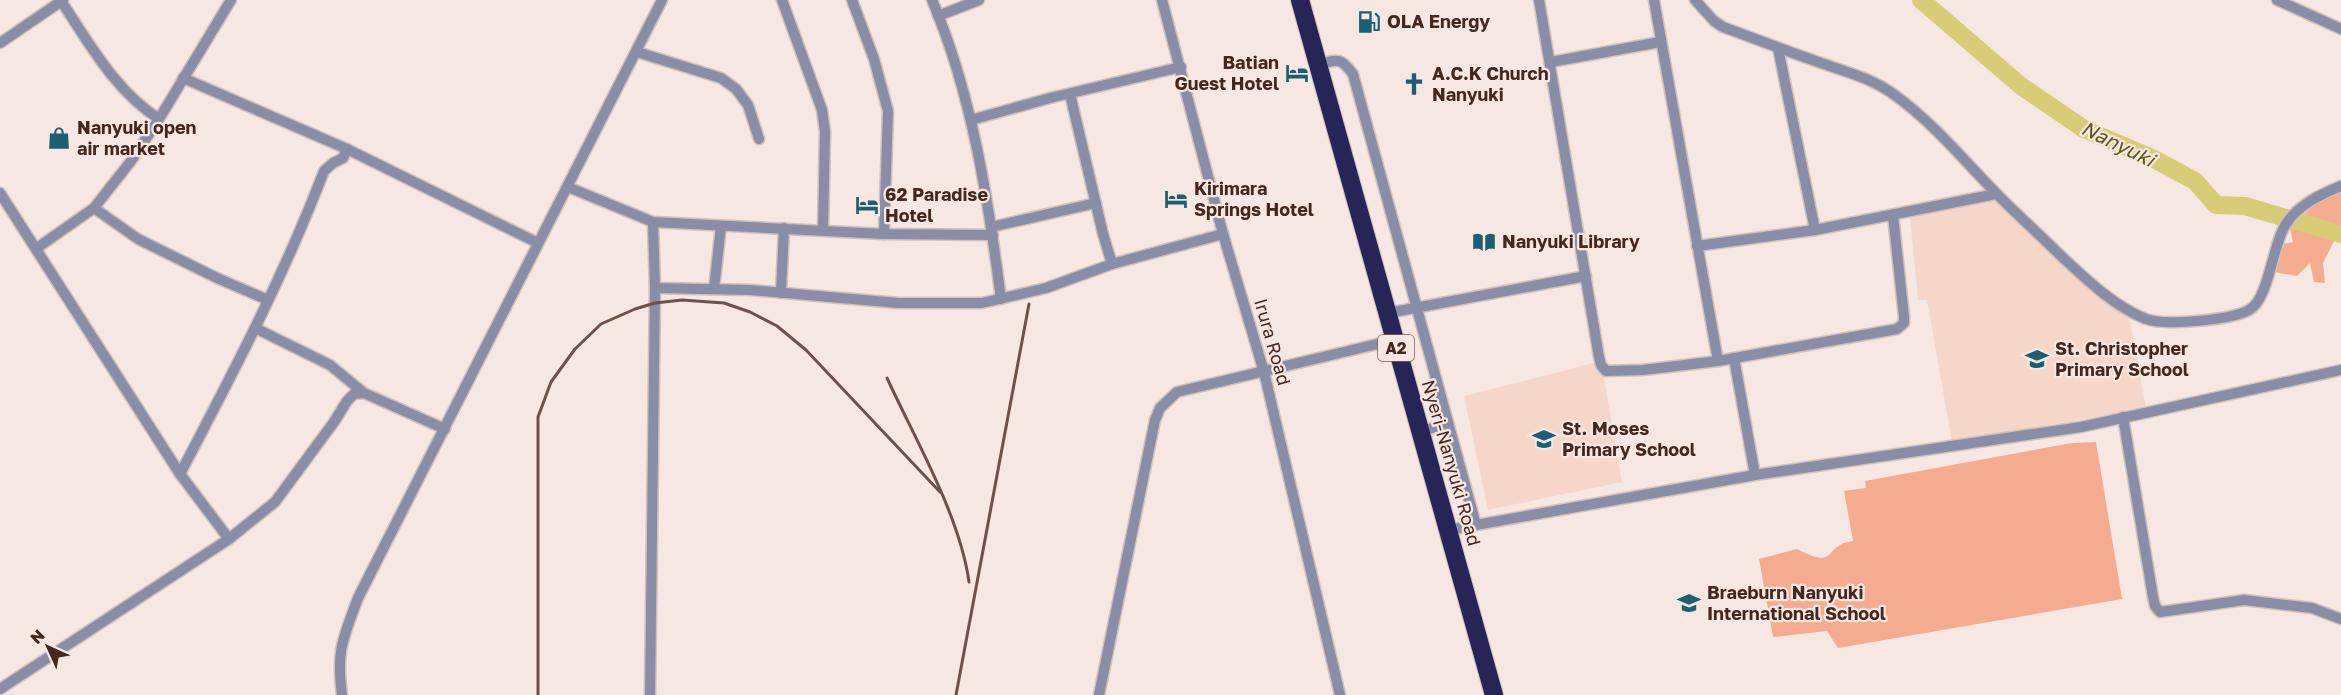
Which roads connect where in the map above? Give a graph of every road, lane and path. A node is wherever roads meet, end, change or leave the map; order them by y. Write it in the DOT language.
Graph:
graph roads {
  1 [pos="231,0"];
  2 [pos="662,0"];
  3 [pos="782,0"];
  4 [pos="852,0"];
  5 [pos="932,0"];
  6 [pos="979,0"];
  7 [pos="1162,0"];
  8 [pos="1300,0"];
  9 [pos="1539,0"];
  10 [pos="1654,0"];
  11 [pos="1695,0"];
  12 [pos="2277,0"];
  13 [pos="62,1"];
  14 [pos="938,16"];
  15 [pos="2341,29"];
  16 [pos="1660,42"];
  17 [pos="0,43"];
  18 [pos="1778,48"];
  19 [pos="637,52"];
  20 [pos="1551,62"];
  21 [pos="1318,65"];
  22 [pos="1181,67"];
  23 [pos="183,78"];
  24 [pos="1070,94"];
  25 [pos="159,119"];
  26 [pos="971,120"];
  27 [pos="759,139"];
  28 [pos="347,149"];
  29 [pos="2341,186"];
  30 [pos="568,187"];
  31 [pos="0,193"];
  32 [pos="1996,194"];
  33 [pos="1096,203"];
  34 [pos="94,208"];
  35 [pos="1893,215"];
  36 [pos="653,222"];
  37 [pos="722,225"];
  38 [pos="784,228"];
  39 [pos="823,230"];
  40 [pos="1815,230"];
  41 [pos="992,231"];
  42 [pos="884,234"];
  43 [pos="1223,234"];
  44 [pos="538,243"];
  45 [pos="1697,246"];
  46 [pos="37,248"];
  47 [pos="1112,264"];
  48 [pos="1586,276"];
  49 [pos="656,288"];
  50 [pos="714,290"];
  51 [pos="781,293"];
  52 [pos="1001,299"];
  53 [pos="268,300"];
  54 [pos="1416,309"];
  55 [pos="1388,313"];
  56 [pos="255,328"];
  57 [pos="1394,339"];
  58 [pos="1734,358"];
  59 [pos="1718,361"];
  60 [pos="2341,370"];
  61 [pos="1264,372"];
  62 [pos="364,393"];
  63 [pos="2123,417"];
  64 [pos="1447,424"];
  65 [pos="445,429"];
  66 [pos="1420,431"];
  67 [pos="180,474"];
  68 [pos="1755,475"];
  69 [pos="1476,525"];
  70 [pos="1448,531"];
  71 [pos="229,539"];
  72 [pos="2341,619"];
  73 [pos="0,689"];
  74 [pos="342,695"];
  75 [pos="650,695"];
  76 [pos="1099,695"];
  77 [pos="1340,695"];
  78 [pos="1494,695"];
  1 -- 23 [label="street"];
  2 -- 19 [label="street"];
  3 -- 39 [label="street"];
  4 -- 42 [label="street"];
  5 -- 14 [label="street"];
  6 -- 14 [label="street"];
  7 -- 22 [label="street, Irura Road"];
  8 -- 21 [label="highway, Nyeri-Nanyuki Road / A2"];
  9 -- 20 [label="street"];
  10 -- 16 [label="street"];
  11 -- 18 [label="street"];
  12 -- 15 [label="street"];
  13 -- 17 [label="street"];
  13 -- 25 [label="street"];
  14 -- 26 [label="street"];
  16 -- 20 [label="street"];
  16 -- 45 [label="street"];
  18 -- 32 [label="street"];
  18 -- 40 [label="street"];
  19 -- 27 [label="street"];
  19 -- 30 [label="street"];
  20 -- 48 [label="street"];
  21 -- 54 [label="street"];
  21 -- 55 [label="highway, Nyeri-Nanyuki Road / A2"];
  22 -- 24 [label="street"];
  22 -- 43 [label="street, Irura Road"];
  23 -- 25 [label="street"];
  23 -- 28 [label="street"];
  24 -- 26 [label="street"];
  24 -- 33 [label="street"];
  25 -- 34 [label="street"];
  26 -- 41 [label="street"];
  28 -- 44 [label="street"];
  28 -- 53 [label="street"];
  29 -- 32 [label="street"];
  30 -- 36 [label="street"];
  30 -- 44 [label="street"];
  31 -- 46 [label="street"];
  32 -- 35 [label="street"];
  33 -- 41 [label="street"];
  33 -- 47 [label="street"];
  34 -- 46 [label="street"];
  34 -- 53 [label="street"];
  35 -- 40 [label="street"];
  35 -- 58 [label="street"];
  36 -- 37 [label="street"];
  36 -- 49 [label="street"];
  37 -- 38 [label="street"];
  37 -- 50 [label="street"];
  38 -- 39 [label="street"];
  38 -- 51 [label="street"];
  39 -- 42 [label="street"];
  40 -- 45 [label="street"];
  41 -- 42 [label="street"];
  41 -- 52 [label="street"];
  43 -- 47 [label="street"];
  43 -- 61 [label="street, Irura Road"];
  44 -- 65 [label="street"];
  45 -- 59 [label="street"];
  46 -- 67 [label="street"];
  47 -- 52 [label="street"];
  48 -- 54 [label="street"];
  48 -- 59 [label="street"];
  49 -- 50 [label="street"];
  49 -- 75 [label="street"];
  50 -- 51 [label="street"];
  51 -- 52 [label="street"];
  53 -- 56 [label="street"];
  54 -- 55 [label="street"];
  54 -- 64 [label="street"];
  55 -- 57 [label="highway, Nyeri-Nanyuki Road / A2"];
  56 -- 62 [label="street"];
  56 -- 67 [label="street"];
  57 -- 61 [label="street"];
  57 -- 66 [label="highway, Nyeri-Nanyuki Road / A2"];
  58 -- 59 [label="street"];
  58 -- 68 [label="street"];
  60 -- 63 [label="street"];
  61 -- 76 [label="street"];
  61 -- 77 [label="street, Irura Road"];
  62 -- 65 [label="street"];
  62 -- 71 [label="street"];
  63 -- 68 [label="street"];
  63 -- 72 [label="street"];
  64 -- 66 [label="street"];
  64 -- 69 [label="street"];
  65 -- 74 [label="street"];
  66 -- 70 [label="highway, Nyeri-Nanyuki Road / A2"];
  67 -- 71 [label="street"];
  68 -- 69 [label="street"];
  69 -- 70 [label="street"];
  70 -- 78 [label="highway, Nyeri-Nanyuki Road / A2"];
  71 -- 73 [label="street"];
}
